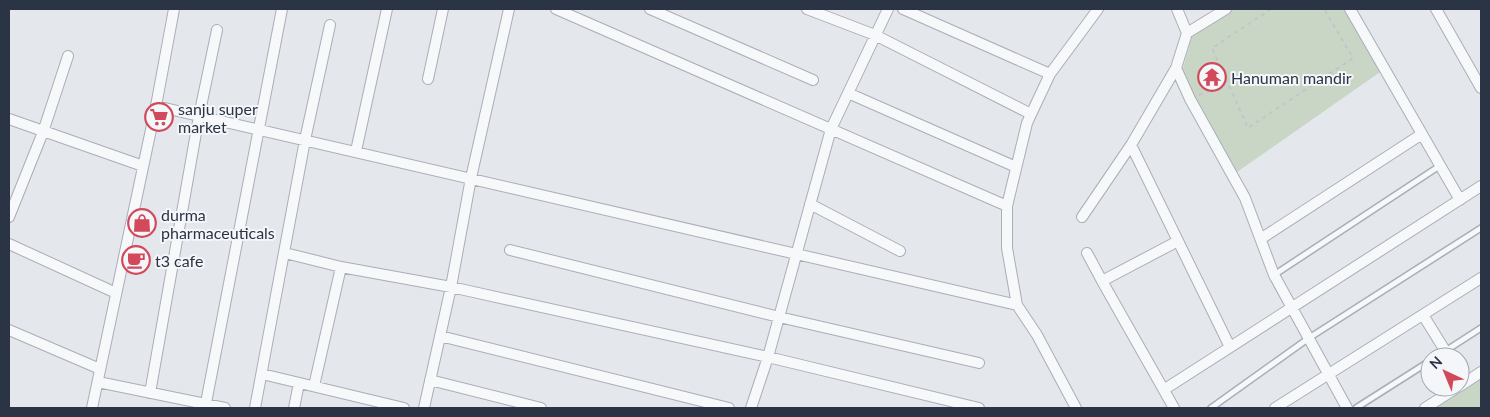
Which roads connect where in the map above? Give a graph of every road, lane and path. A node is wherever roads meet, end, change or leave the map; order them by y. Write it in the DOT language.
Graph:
graph roads {
  1 [pos="174,9"];
  2 [pos="282,9"];
  3 [pos="387,9"];
  4 [pos="442,9"];
  5 [pos="509,9"];
  6 [pos="556,9"];
  7 [pos="650,9"];
  8 [pos="807,9"];
  9 [pos="888,9"];
  10 [pos="903,9"];
  11 [pos="1098,9"];
  12 [pos="1177,9"];
  13 [pos="1226,9"];
  14 [pos="1271,9"];
  15 [pos="1324,9"];
  16 [pos="1350,9"];
  17 [pos="1436,9"];
  18 [pos="330,25"];
  19 [pos="217,30"];
  20 [pos="1187,33"];
  21 [pos="876,35"];
  22 [pos="68,56"];
  23 [pos="1176,68"];
  24 [pos="1050,74"];
  25 [pos="428,79"];
  26 [pos="814,80"];
  27 [pos="1227,84"];
  28 [pos="1481,88"];
  29 [pos="848,93"];
  30 [pos="1190,99"];
  31 [pos="156,106"];
  32 [pos="1031,114"];
  33 [pos="199,116"];
  34 [pos="9,119"];
  35 [pos="831,129"];
  36 [pos="259,131"];
  37 [pos="43,132"];
  38 [pos="1422,134"];
  39 [pos="305,140"];
  40 [pos="1131,144"];
  41 [pos="356,151"];
  42 [pos="143,166"];
  43 [pos="1440,166"];
  44 [pos="1016,167"];
  45 [pos="471,178"];
  46 [pos="1481,186"];
  47 [pos="1460,200"];
  48 [pos="810,204"];
  49 [pos="1007,206"];
  50 [pos="9,217"];
  51 [pos="1082,217"];
  52 [pos="1481,228"];
  53 [pos="1262,238"];
  54 [pos="1178,241"];
  55 [pos="9,244"];
  56 [pos="510,250"];
  57 [pos="900,251"];
  58 [pos="285,253"];
  59 [pos="1086,253"];
  60 [pos="796,255"];
  61 [pos="341,267"];
  62 [pos="1274,275"];
  63 [pos="1481,278"];
  64 [pos="1102,281"];
  65 [pos="451,286"];
  66 [pos="116,293"];
  67 [pos="1017,305"];
  68 [pos="1293,307"];
  69 [pos="1423,315"];
  70 [pos="779,317"];
  71 [pos="1481,328"];
  72 [pos="9,330"];
  73 [pos="440,336"];
  74 [pos="1309,338"];
  75 [pos="1230,347"];
  76 [pos="1443,347"];
  77 [pos="1456,347"];
  78 [pos="768,358"];
  79 [pos="978,363"];
  80 [pos="1420,367"];
  81 [pos="100,369"];
  82 [pos="262,374"];
  83 [pos="1329,375"];
  84 [pos="430,380"];
  85 [pos="98,382"];
  86 [pos="299,382"];
  87 [pos="314,386"];
  88 [pos="1165,389"];
  89 [pos="150,392"];
  90 [pos="1440,397"];
  91 [pos="205,406"];
  92 [pos="92,408"];
  93 [pos="225,408"];
  94 [pos="255,408"];
  95 [pos="294,408"];
  96 [pos="404,408"];
  97 [pos="424,408"];
  98 [pos="541,408"];
  99 [pos="729,408"];
  100 [pos="751,408"];
  101 [pos="979,408"];
  102 [pos="1076,408"];
  103 [pos="1174,408"];
  104 [pos="1211,408"];
  105 [pos="1275,408"];
  106 [pos="1348,408"];
  107 [pos="1356,408"];
  108 [pos="1425,408"];
  1 -- 31 [label="street"];
  2 -- 36 [label="street"];
  3 -- 41 [label="street"];
  4 -- 25 [label="street"];
  5 -- 45 [label="street"];
  6 -- 35 [label="street"];
  7 -- 26 [label="street"];
  8 -- 21 [label="street"];
  9 -- 21 [label="street"];
  10 -- 24 [label="street"];
  11 -- 24 [label="street"];
  12 -- 20 [label="street"];
  13 -- 20 [label="street"];
  14 -- 27 [label="path"];
  15 -- 27 [label="path"];
  16 -- 38 [label="street"];
  17 -- 28 [label="street"];
  18 -- 39 [label="street"];
  19 -- 33 [label="street"];
  20 -- 23 [label="street"];
  21 -- 29 [label="street"];
  21 -- 32 [label="street"];
  22 -- 37 [label="street"];
  23 -- 30 [label="street"];
  23 -- 40 [label="street"];
  24 -- 32 [label="street"];
  27 -- 30 [label="path"];
  29 -- 35 [label="street"];
  29 -- 44 [label="street"];
  30 -- 53 [label="street"];
  31 -- 33 [label="street"];
  31 -- 42 [label="street"];
  32 -- 44 [label="street"];
  33 -- 36 [label="street"];
  33 -- 89 [label="street"];
  34 -- 37 [label="street"];
  35 -- 48 [label="street"];
  35 -- 49 [label="street"];
  36 -- 39 [label="street"];
  36 -- 91 [label="street"];
  37 -- 42 [label="street"];
  37 -- 50 [label="street"];
  38 -- 43 [label="street"];
  38 -- 53 [label="street"];
  39 -- 41 [label="street"];
  39 -- 58 [label="street"];
  40 -- 51 [label="street"];
  40 -- 54 [label="street"];
  41 -- 45 [label="street"];
  42 -- 66 [label="street"];
  43 -- 47 [label="street"];
  43 -- 62 [label="lane"];
  44 -- 49 [label="street"];
  45 -- 60 [label="street"];
  45 -- 65 [label="street"];
  46 -- 47 [label="street"];
  47 -- 68 [label="street"];
  48 -- 57 [label="street"];
  48 -- 60 [label="street"];
  49 -- 67 [label="street"];
  52 -- 74 [label="lane"];
  53 -- 62 [label="street"];
  54 -- 64 [label="street"];
  54 -- 75 [label="street"];
  55 -- 66 [label="street"];
  56 -- 70 [label="street"];
  58 -- 61 [label="street"];
  58 -- 82 [label="street"];
  59 -- 64 [label="street"];
  60 -- 67 [label="street"];
  60 -- 70 [label="street"];
  61 -- 65 [label="street"];
  61 -- 87 [label="street"];
  62 -- 68 [label="street"];
  63 -- 69 [label="street"];
  64 -- 88 [label="street"];
  65 -- 73 [label="street"];
  65 -- 78 [label="street"];
  66 -- 81 [label="street"];
  67 -- 102 [label="street"];
  68 -- 74 [label="street"];
  68 -- 75 [label="street"];
  69 -- 76 [label="street"];
  69 -- 83 [label="street"];
  70 -- 78 [label="street"];
  70 -- 79 [label="street"];
  71 -- 77 [label="lane"];
  72 -- 81 [label="street"];
  73 -- 84 [label="street"];
  73 -- 99 [label="street"];
  74 -- 83 [label="street"];
  74 -- 104 [label="lane"];
  75 -- 88 [label="street"];
  78 -- 100 [label="street"];
  78 -- 101 [label="street"];
  80 -- 107 [label="lane"];
  81 -- 85 [label="street"];
  82 -- 86 [label="street"];
  82 -- 94 [label="street"];
  83 -- 105 [label="street"];
  83 -- 106 [label="street"];
  84 -- 97 [label="street"];
  84 -- 98 [label="street"];
  85 -- 89 [label="street"];
  85 -- 92 [label="street"];
  86 -- 87 [label="street"];
  86 -- 95 [label="street"];
  87 -- 96 [label="street"];
  88 -- 103 [label="street"];
  89 -- 91 [label="street"];
  90 -- 108 [label="street"];
  91 -- 93 [label="street"];
}
